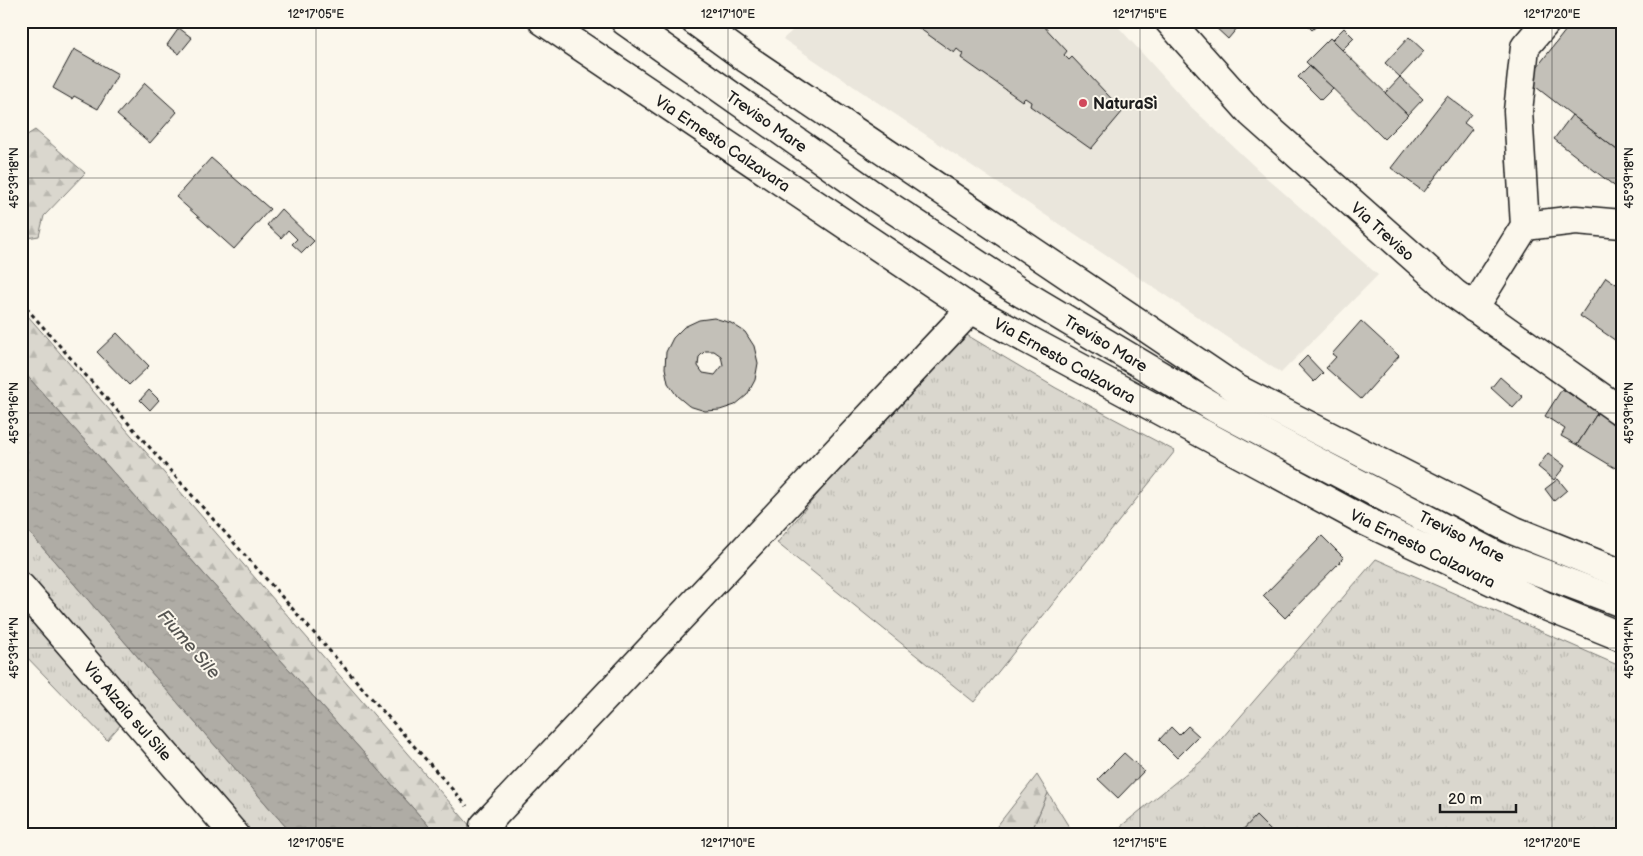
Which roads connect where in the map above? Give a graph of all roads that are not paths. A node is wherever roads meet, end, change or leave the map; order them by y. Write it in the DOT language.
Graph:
graph roads {
  1 [pos="543,21"];
  2 [pos="625,21"];
  3 [pos="695,21"];
  4 [pos="1547,21"];
  5 [pos="1170,22"];
  6 [pos="1622,224"];
  7 [pos="1525,226"];
  8 [pos="1474,308"];
  9 [pos="971,309"];
  10 [pos="1622,412"];
  11 [pos="1622,574"];
  12 [pos="21,587"];
  13 [pos="1622,603"];
  14 [pos="1622,637"];
  15 [pos="484,826"];
  16 [pos="235,835"];
  1 -- 9 [label="main road, Via Ernesto Calzavara"];
  2 -- 13 [label="main road, Treviso Mare"];
  3 -- 11 [label="main road, Treviso Mare"];
  4 -- 7 [label="main road"];
  5 -- 8 [label="main road, Via Treviso"];
  6 -- 7 [label="main road"];
  7 -- 8 [label="main road"];
  8 -- 10 [label="main road, Via Treviso"];
  9 -- 14 [label="main road, Via Ernesto Calzavara"];
  9 -- 15 [label="main road"];
  12 -- 16 [label="main road, Via Alzaia sul Sile"];
}
